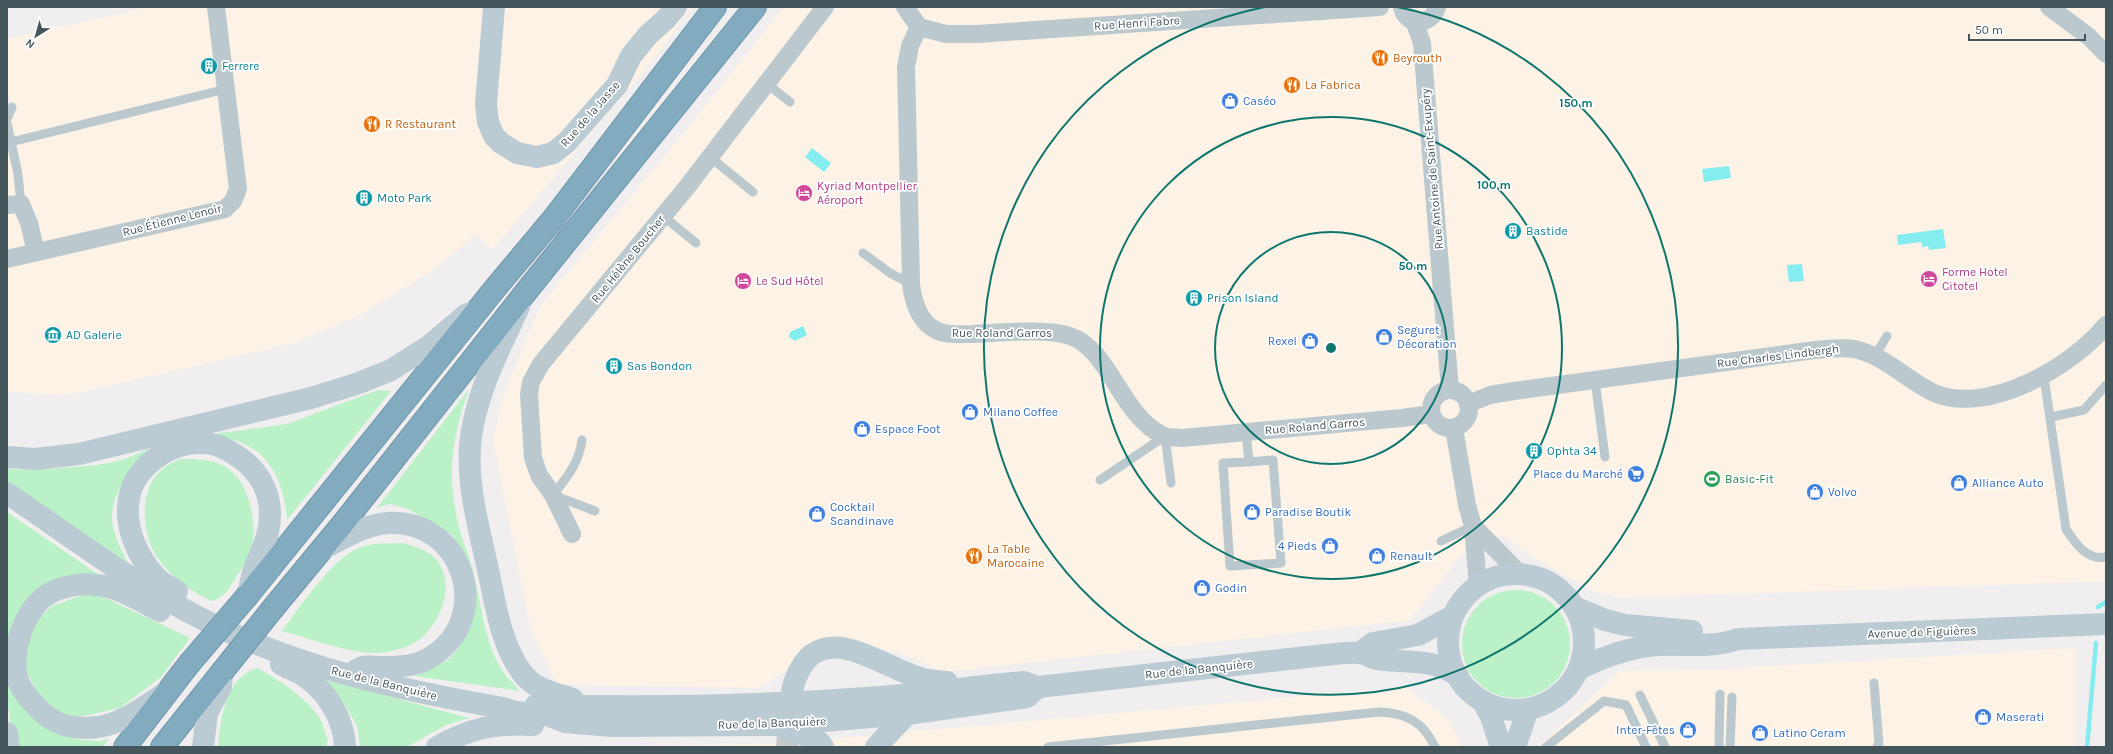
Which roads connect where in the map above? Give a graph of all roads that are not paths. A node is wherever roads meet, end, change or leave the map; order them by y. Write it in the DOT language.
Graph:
graph roads {
  1 [pos="216,7"];
  2 [pos="494,7"];
  3 [pos="676,7"];
  4 [pos="715,7"];
  5 [pos="756,7"];
  6 [pos="824,7"];
  7 [pos="905,7"];
  8 [pos="1379,7"];
  9 [pos="2049,7"];
  10 [pos="1296,10"];
  11 [pos="1212,13"];
  12 [pos="1424,13"];
  13 [pos="919,27"];
  14 [pos="2102,50"];
  15 [pos="766,83"];
  16 [pos="226,88"];
  17 [pos="790,102"];
  18 [pos="12,107"];
  19 [pos="7,119"];
  20 [pos="7,123"];
  21 [pos="11,142"];
  22 [pos="710,157"];
  23 [pos="753,192"];
  24 [pos="14,205"];
  25 [pos="663,216"];
  26 [pos="696,243"];
  27 [pos="36,252"];
  28 [pos="863,253"];
  29 [pos="7,259"];
  30 [pos="911,284"];
  31 [pos="498,286"];
  32 [pos="525,293"];
  33 [pos="2106,325"];
  34 [pos="1887,336"];
  35 [pos="1874,356"];
  36 [pos="2044,376"];
  37 [pos="1595,380"];
  38 [pos="2106,385"];
  39 [pos="1450,390"];
  40 [pos="1468,404"];
  41 [pos="1431,414"];
  42 [pos="2051,418"];
  43 [pos="1454,428"];
  44 [pos="1246,432"];
  45 [pos="1165,436"];
  46 [pos="582,440"];
  47 [pos="1605,457"];
  48 [pos="7,458"];
  49 [pos="1249,462"];
  50 [pos="1100,480"];
  51 [pos="1171,483"];
  52 [pos="7,493"];
  53 [pos="553,495"];
  54 [pos="595,511"];
  55 [pos="1473,526"];
  56 [pos="572,534"];
  57 [pos="1441,541"];
  58 [pos="324,548"];
  59 [pos="2106,557"];
  60 [pos="1520,574"];
  61 [pos="1478,586"];
  62 [pos="248,595"];
  63 [pos="1574,606"];
  64 [pos="1454,616"];
  65 [pos="201,619"];
  66 [pos="2106,624"];
  67 [pos="1738,639"];
  68 [pos="268,648"];
  69 [pos="1360,653"];
  70 [pos="1579,669"];
  71 [pos="222,672"];
  72 [pos="347,676"];
  73 [pos="1458,676"];
  74 [pos="1874,684"];
  75 [pos="961,687"];
  76 [pos="1038,687"];
  77 [pos="792,690"];
  78 [pos="166,692"];
  79 [pos="1720,694"];
  80 [pos="1640,695"];
  81 [pos="1732,697"];
  82 [pos="1483,701"];
  83 [pos="582,706"];
  84 [pos="503,708"];
  85 [pos="1528,709"];
  86 [pos="907,714"];
  87 [pos="565,722"];
  88 [pos="776,725"];
  89 [pos="7,733"];
  90 [pos="9,747"];
  91 [pos="125,747"];
  92 [pos="162,747"];
  93 [pos="203,747"];
  94 [pos="345,747"];
  95 [pos="437,747"];
  96 [pos="823,747"];
  97 [pos="876,747"];
  98 [pos="1048,747"];
  99 [pos="1435,747"];
  100 [pos="1501,747"];
  101 [pos="1515,747"];
  102 [pos="1546,747"];
  103 [pos="1646,747"];
  104 [pos="1665,747"];
  105 [pos="1719,747"];
  106 [pos="1730,747"];
  107 [pos="1877,747"];
  1 -- 16 [label="street, Rue Étienne Lenoir"];
  2 -- 3 [label="main road, Rue de la Jasse"];
  4 -- 31 [label="highway"];
  5 -- 32 [label="highway"];
  6 -- 15 [label="street, Rue Hélène Boucher"];
  7 -- 13 [label="street"];
  8 -- 10 [label="street, Rue Henri Fabre"];
  8 -- 12 [label="street, Rue Henri Fabre"];
  9 -- 14 [label="street"];
  10 -- 11 [label="street, Rue Henri Fabre"];
  11 -- 13 [label="street, Rue Henri Fabre"];
  12 -- 39 [label="street, Rue Antoine de Saint-Exupéry"];
  13 -- 30 [label="street, Rue Roland Garros"];
  15 -- 17 [label="lane"];
  15 -- 22 [label="street, Rue Hélène Boucher"];
  16 -- 21 [label="lane"];
  16 -- 27 [label="street, Rue Étienne Lenoir"];
  18 -- 19 [label="lane"];
  20 -- 21 [label="lane"];
  21 -- 24 [label="lane"];
  22 -- 23 [label="lane"];
  22 -- 25 [label="street, Rue Hélène Boucher"];
  24 -- 27 [label="street"];
  25 -- 26 [label="lane"];
  25 -- 53 [label="street, Rue Hélène Boucher"];
  27 -- 29 [label="street, Rue Étienne Lenoir"];
  28 -- 30 [label="lane"];
  30 -- 45 [label="street, Rue Roland Garros"];
  31 -- 48 [label="main road"];
  31 -- 62 [label="highway"];
  32 -- 58 [label="highway"];
  32 -- 83 [label="main road"];
  33 -- 36 [label="street, Rue Charles Lindbergh"];
  34 -- 35 [label="lane"];
  35 -- 36 [label="street, Rue Charles Lindbergh"];
  35 -- 37 [label="street, Rue Charles Lindbergh"];
  36 -- 42 [label="lane"];
  37 -- 40 [label="street, Rue Charles Lindbergh"];
  37 -- 47 [label="lane"];
  38 -- 42 [label="lane"];
  39 -- 40 [label="street"];
  39 -- 41 [label="street"];
  40 -- 43 [label="street"];
  41 -- 43 [label="street"];
  41 -- 44 [label="street, Rue Roland Garros"];
  42 -- 59 [label="lane"];
  43 -- 55 [label="street"];
  44 -- 45 [label="street, Rue Roland Garros"];
  44 -- 49 [label="lane"];
  45 -- 50 [label="lane"];
  45 -- 51 [label="lane"];
  46 -- 53 [label="lane"];
  49 -- 49 [label="lane"];
  52 -- 65 [label="main road"];
  53 -- 54 [label="lane"];
  53 -- 56 [label="street, Rue Hélène Boucher"];
  55 -- 57 [label="lane"];
  55 -- 60 [label="street"];
  55 -- 61 [label="street"];
  58 -- 71 [label="highway, bridge"];
  58 -- 72 [label="main road"];
  60 -- 61 [label="main road"];
  60 -- 63 [label="main road"];
  61 -- 64 [label="main road"];
  62 -- 65 [label="main road"];
  62 -- 78 [label="highway, bridge"];
  63 -- 67 [label="main road, Avenue de Figuières"];
  63 -- 70 [label="main road"];
  64 -- 69 [label="main road"];
  64 -- 73 [label="main road"];
  65 -- 68 [label="main road, Rue de la Banquière"];
  65 -- 78 [label="main road"];
  66 -- 67 [label="main road, Avenue de Figuières"];
  67 -- 70 [label="main road, Avenue de Figuières"];
  68 -- 72 [label="main road, Rue de la Banquière"];
  68 -- 94 [label="main road"];
  69 -- 73 [label="main road, Rue de la Banquière"];
  69 -- 76 [label="main road, Rue de la Banquière"];
  70 -- 85 [label="main road"];
  71 -- 92 [label="highway"];
  71 -- 93 [label="main road"];
  72 -- 84 [label="main road, Rue de la Banquière"];
  73 -- 82 [label="main road"];
  74 -- 107 [label="lane"];
  75 -- 76 [label="main road, Rue de la Banquière"];
  75 -- 77 [label="main road"];
  75 -- 83 [label="main road, Rue de la Banquière"];
  76 -- 86 [label="main road, Rue de la Banquière"];
  78 -- 91 [label="highway"];
  79 -- 105 [label="lane"];
  80 -- 104 [label="lane"];
  81 -- 106 [label="lane"];
  82 -- 85 [label="main road"];
  82 -- 100 [label="main road"];
  83 -- 84 [label="main road, Rue de la Banquière"];
  84 -- 87 [label="main road, Rue de la Banquière"];
  85 -- 101 [label="main road"];
  86 -- 88 [label="main road, Rue de la Banquière"];
  86 -- 97 [label="main road"];
  87 -- 88 [label="main road, Rue de la Banquière"];
  87 -- 95 [label="main road"];
  88 -- 96 [label="main road"];
  89 -- 90 [label="main road"];
  98 -- 99 [label="lane"];
  102 -- 103 [label="lane"];
}
